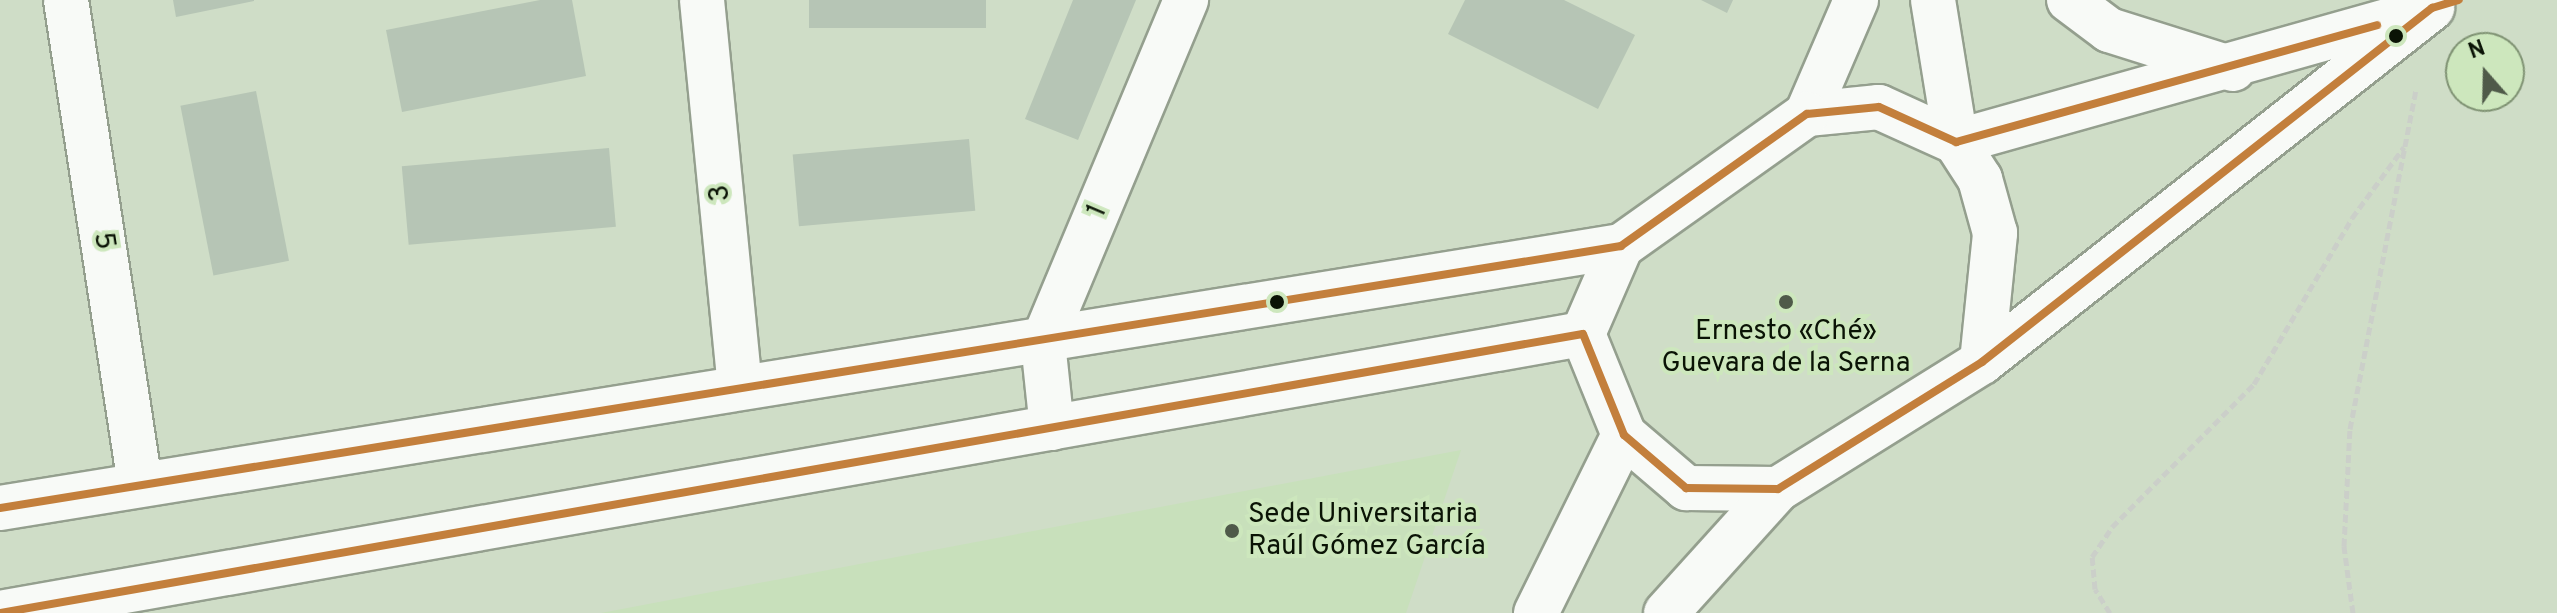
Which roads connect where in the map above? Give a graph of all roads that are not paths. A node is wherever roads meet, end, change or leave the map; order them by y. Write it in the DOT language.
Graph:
graph roads {
  1 [pos="66,0"];
  2 [pos="702,0"];
  3 [pos="1186,0"];
  4 [pos="1856,0"];
  5 [pos="1933,0"];
  6 [pos="2069,0"];
  7 [pos="2446,4"];
  8 [pos="2233,69"];
  9 [pos="1807,114"];
  10 [pos="1956,142"];
  11 [pos="1621,246"];
  12 [pos="1583,334"];
  13 [pos="1043,342"];
  14 [pos="1982,362"];
  15 [pos="740,386"];
  16 [pos="1052,428"];
  17 [pos="1624,435"];
  18 [pos="140,483"];
  19 [pos="1778,489"];
  20 [pos="0,508"];
  21 [pos="0,613"];
  22 [pos="1536,613"];
  23 [pos="1666,613"];
  1 -- 18 [label="main road, 5"];
  2 -- 15 [label="main road, 3"];
  3 -- 13 [label="main road, 1"];
  4 -- 9 [label="main road"];
  5 -- 10 [label="main road"];
  6 -- 8 [label="main road"];
  7 -- 8 [label="main road"];
  7 -- 14 [label="main road"];
  8 -- 10 [label="main road"];
  9 -- 10 [label="main road"];
  9 -- 11 [label="main road"];
  10 -- 14 [label="main road"];
  11 -- 12 [label="main road"];
  11 -- 13 [label="main road"];
  12 -- 16 [label="main road"];
  12 -- 17 [label="main road"];
  13 -- 15 [label="main road"];
  13 -- 16 [label="main road, 1"];
  14 -- 19 [label="main road"];
  15 -- 18 [label="main road"];
  16 -- 21 [label="main road"];
  17 -- 19 [label="main road"];
  17 -- 22 [label="main road"];
  18 -- 20 [label="main road"];
  19 -- 23 [label="main road"];
}
